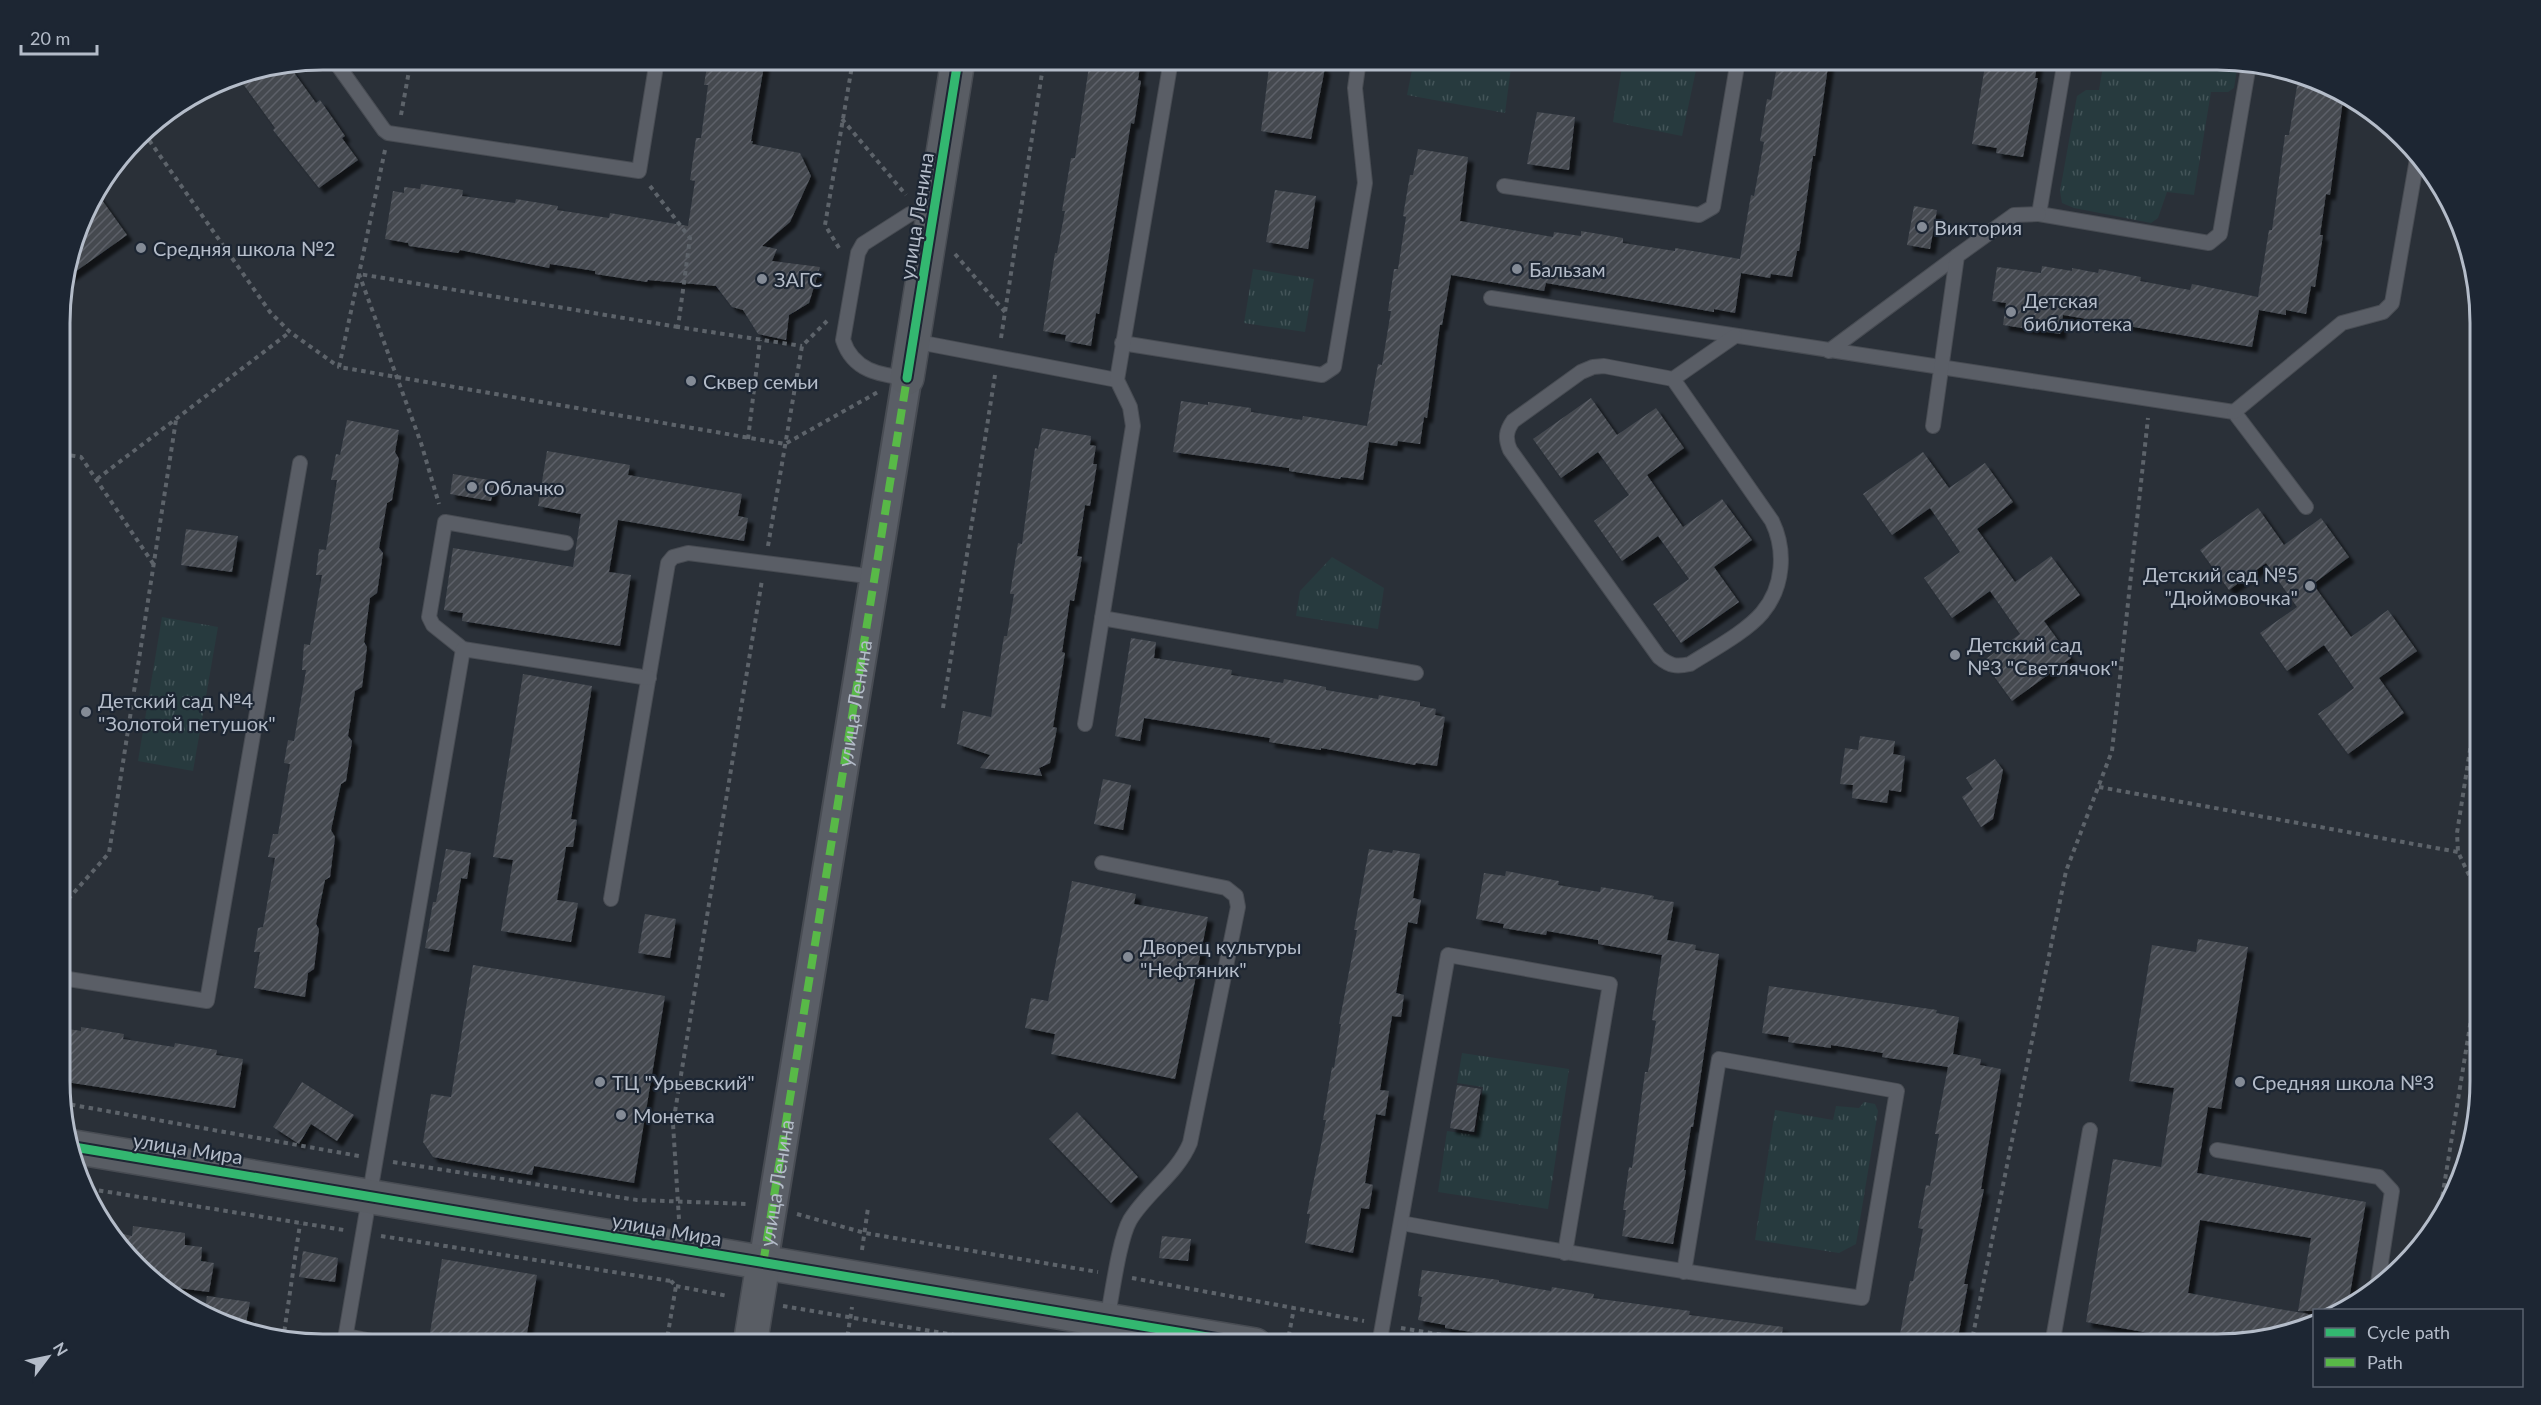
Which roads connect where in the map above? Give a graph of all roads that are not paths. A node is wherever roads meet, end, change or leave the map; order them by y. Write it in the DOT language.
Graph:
graph roads {
  1 [pos="341,70"];
  2 [pos="655,70"];
  3 [pos="956,70"];
  4 [pos="1169,70"];
  5 [pos="1358,70"];
  6 [pos="1736,70"];
  7 [pos="2064,70"];
  8 [pos="2248,73"];
  9 [pos="2416,166"];
  10 [pos="1504,186"];
  11 [pos="2039,214"];
  12 [pos="934,216"];
  13 [pos="1957,256"];
  14 [pos="1491,298"];
  15 [pos="1735,336"];
  16 [pos="913,341"];
  17 [pos="1122,343"];
  18 [pos="1829,351"];
  19 [pos="1942,367"];
  20 [pos="908,378"];
  21 [pos="1673,379"];
  22 [pos="1117,380"];
  23 [pos="2234,412"];
  24 [pos="1933,426"];
  25 [pos="300,463"];
  26 [pos="2306,507"];
  27 [pos="566,543"];
  28 [pos="874,577"];
  29 [pos="1102,618"];
  30 [pos="463,649"];
  31 [pos="1416,673"];
  32 [pos="649,678"];
  33 [pos="1085,724"];
  34 [pos="1102,862"];
  35 [pos="611,899"];
  36 [pos="70,979"];
  37 [pos="2090,1130"];
  38 [pos="79,1148"];
  39 [pos="2217,1150"];
  40 [pos="369,1196"];
  41 [pos="1401,1222"];
  42 [pos="1565,1253"];
  43 [pos="763,1264"];
  44 [pos="1684,1272"];
  45 [pos="2379,1276"];
  46 [pos="1107,1320"];
  47 [pos="346,1334"];
  48 [pos="752,1334"];
  49 [pos="1190,1334"];
  50 [pos="1381,1334"];
  51 [pos="2054,1334"];
  1 -- 2 [label="lane"];
  3 -- 12 [label="street, улица Ленина"];
  4 -- 17 [label="lane"];
  5 -- 17 [label="lane"];
  6 -- 10 [label="lane"];
  7 -- 11 [label="lane"];
  8 -- 11 [label="lane"];
  9 -- 23 [label="lane"];
  11 -- 13 [label="lane"];
  12 -- 16 [label="street, улица Ленина"];
  12 -- 20 [label="lane"];
  13 -- 18 [label="lane"];
  13 -- 19 [label="lane"];
  14 -- 15 [label="lane"];
  15 -- 18 [label="lane"];
  15 -- 21 [label="lane"];
  16 -- 20 [label="street, улица Ленина"];
  16 -- 22 [label="lane"];
  17 -- 22 [label="lane"];
  18 -- 19 [label="lane"];
  19 -- 23 [label="lane"];
  19 -- 24 [label="lane"];
  20 -- 28 [label="street, улица Ленина"];
  21 -- 21 [label="lane"];
  22 -- 29 [label="lane"];
  23 -- 26 [label="lane"];
  25 -- 36 [label="lane"];
  27 -- 30 [label="lane"];
  28 -- 32 [label="lane"];
  28 -- 43 [label="street, улица Ленина"];
  29 -- 31 [label="lane"];
  29 -- 33 [label="lane"];
  30 -- 32 [label="lane"];
  30 -- 40 [label="lane"];
  32 -- 35 [label="lane"];
  34 -- 46 [label="lane"];
  37 -- 51 [label="lane"];
  38 -- 40 [label="street, улица Мира"];
  39 -- 45 [label="lane"];
  40 -- 43 [label="street, улица Мира"];
  40 -- 47 [label="lane"];
  41 -- 42 [label="lane"];
  41 -- 42 [label="lane"];
  41 -- 50 [label="lane"];
  42 -- 44 [label="lane"];
  43 -- 46 [label="street, улица Мира"];
  43 -- 48 [label="street, улица Ленина"];
  44 -- 44 [label="lane"];
  46 -- 49 [label="street, улица Мира"];
}
